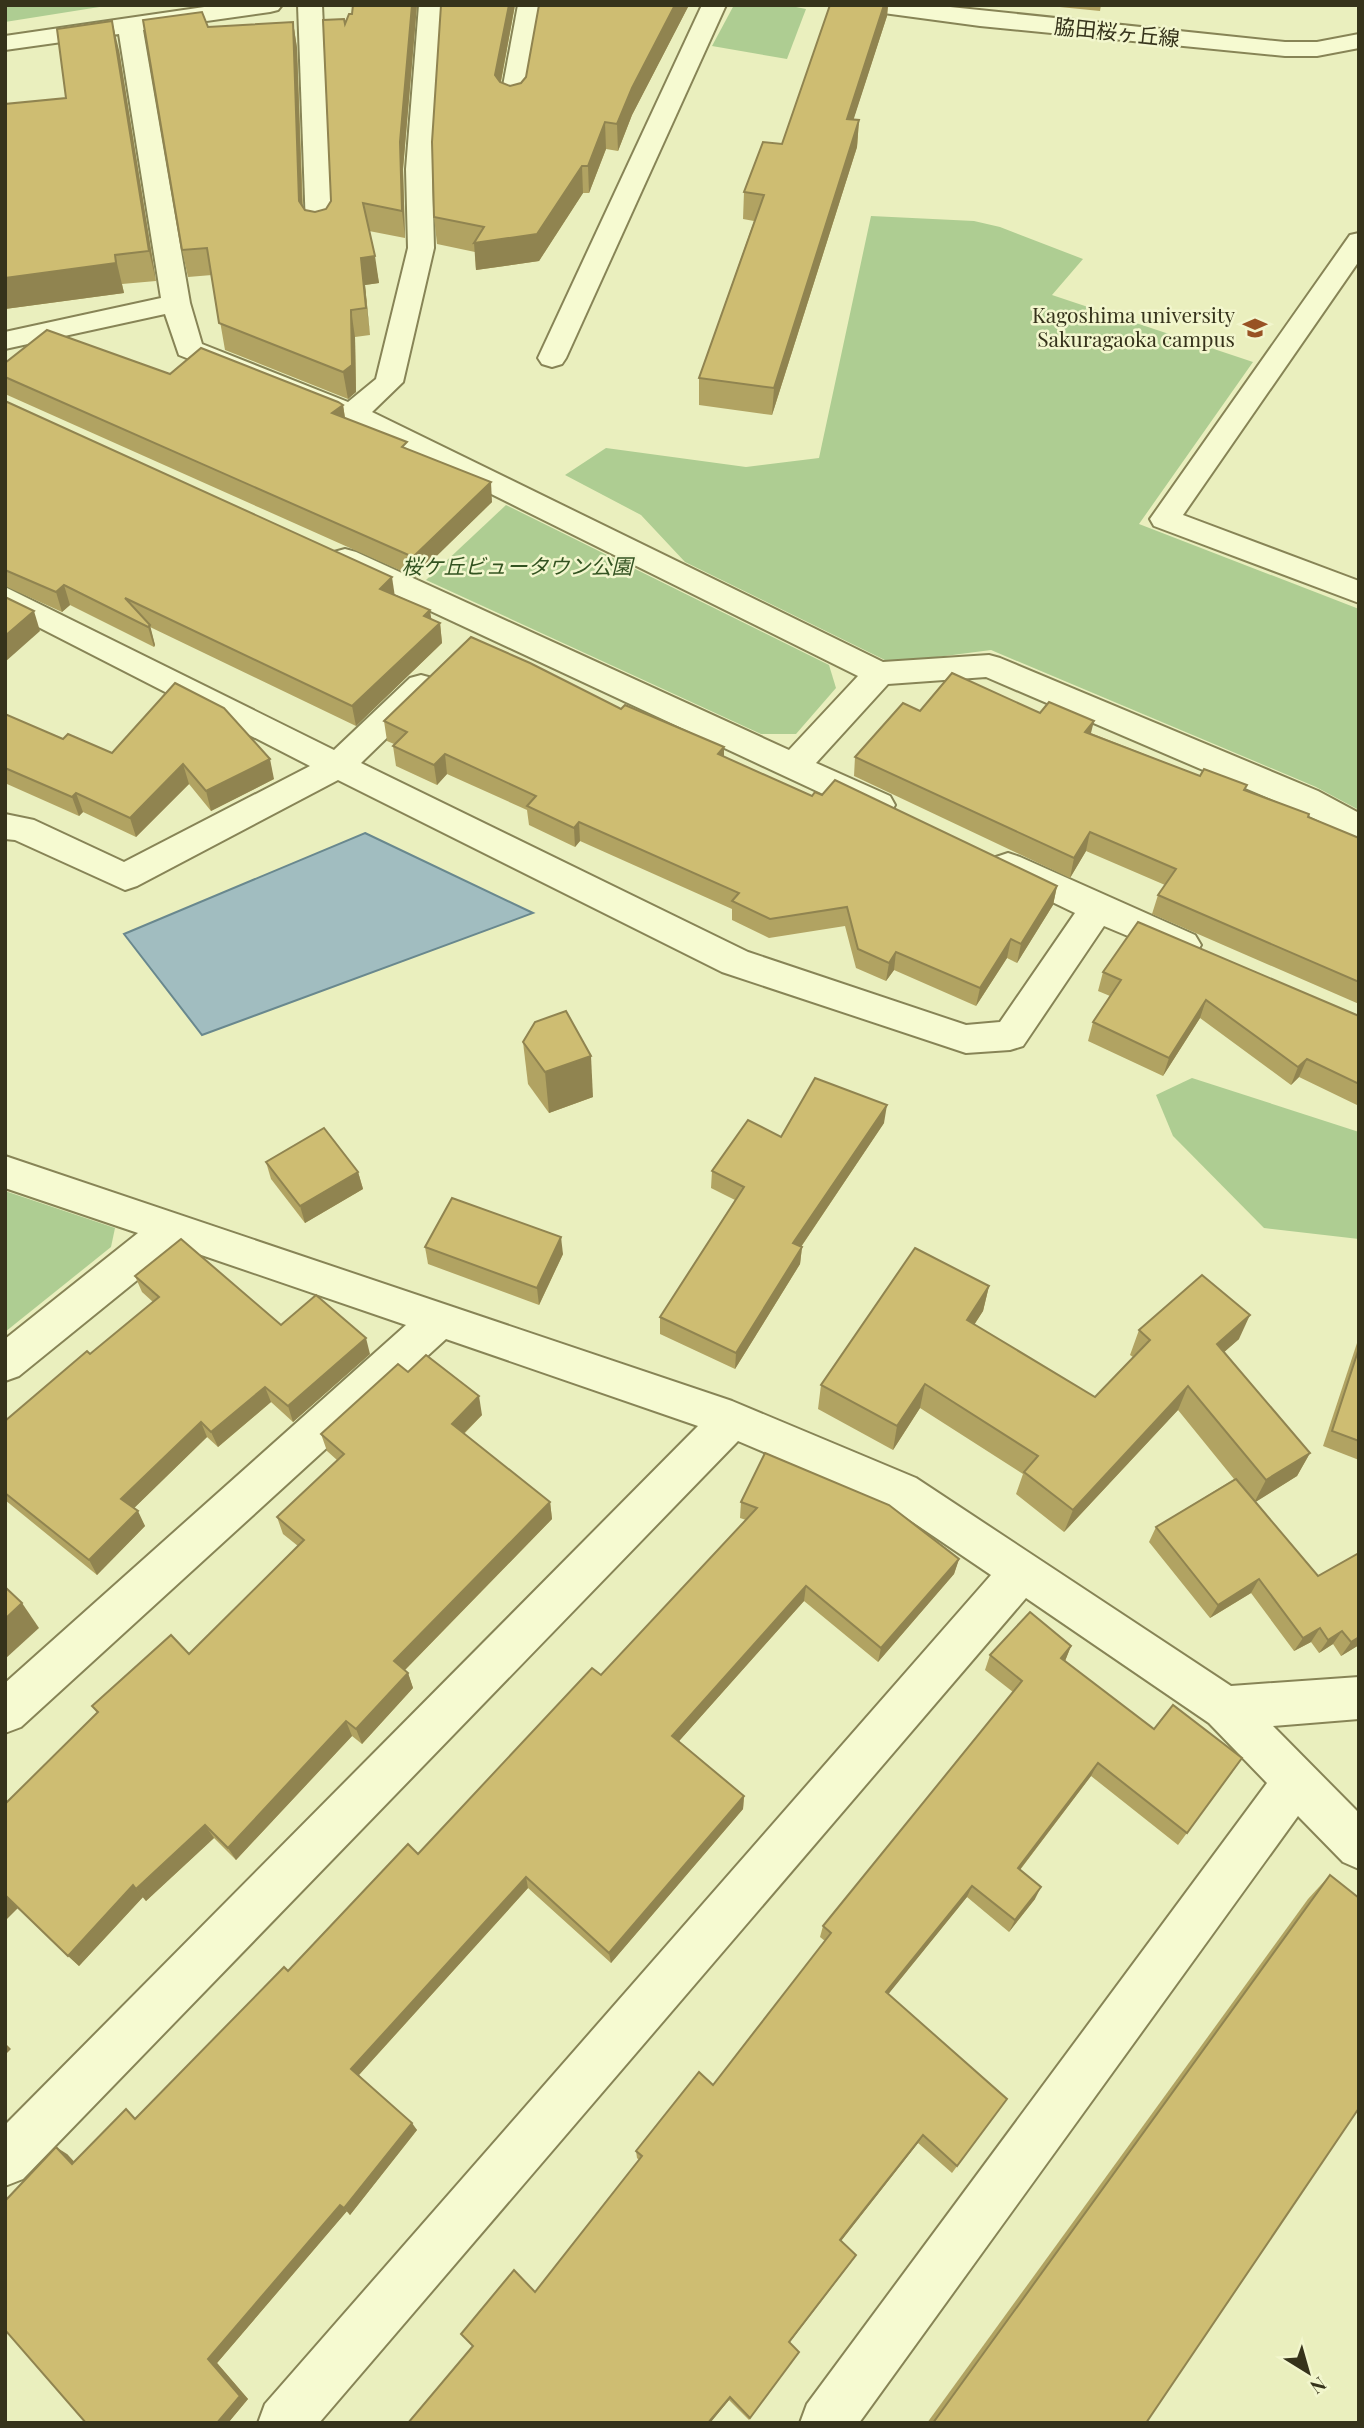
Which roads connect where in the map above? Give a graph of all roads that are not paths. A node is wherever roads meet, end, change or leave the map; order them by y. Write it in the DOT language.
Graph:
graph roads {
  1 [pos="270,5"];
  2 [pos="310,5"];
  3 [pos="431,5"];
  4 [pos="530,5"];
  5 [pos="715,5"];
  6 [pos="876,5"];
  7 [pos="131,26"];
  8 [pos="1359,41"];
  9 [pos="5,43"];
  10 [pos="513,102"];
  11 [pos="319,228"];
  12 [pos="1359,241"];
  13 [pos="176,303"];
  14 [pos="5,341"];
  15 [pos="552,358"];
  16 [pos="352,414"];
  17 [pos="321,548"];
  18 [pos="1359,593"];
  19 [pos="5,597"];
  20 [pos="466,643"];
  21 [pos="879,673"];
  22 [pos="795,765"];
  23 [pos="338,766"];
  24 [pos="908,819"];
  25 [pos="5,826"];
  26 [pos="1359,828"];
  27 [pos="984,855"];
  28 [pos="1097,908"];
  29 [pos="1209,957"];
  30 [pos="5,1171"];
  31 [pos="172,1228"];
  32 [pos="440,1320"];
  33 [pos="5,1363"];
  34 [pos="732,1419"];
  35 [pos="1022,1571"];
  36 [pos="1359,1698"];
  37 [pos="1225,1708"];
  38 [pos="5,1712"];
  39 [pos="1296,1781"];
  40 [pos="1359,1846"];
  41 [pos="5,2161"];
  42 [pos="284,2423"];
  43 [pos="826,2423"];
  1 -- 7 [label="street"];
  2 -- 11 [label="street"];
  3 -- 16 [label="street"];
  4 -- 10 [label="street"];
  5 -- 15 [label="street"];
  6 -- 8 [label="street, 脇田桜ヶ丘線"];
  7 -- 9 [label="street"];
  7 -- 13 [label="street"];
  12 -- 18 [label="street"];
  13 -- 14 [label="street"];
  13 -- 16 [label="street"];
  16 -- 21 [label="street"];
  17 -- 20 [label="street"];
  19 -- 23 [label="street"];
  20 -- 22 [label="street"];
  20 -- 23 [label="street"];
  21 -- 22 [label="street"];
  21 -- 26 [label="street"];
  22 -- 24 [label="street"];
  23 -- 25 [label="street"];
  23 -- 28 [label="street"];
  27 -- 28 [label="street"];
  28 -- 29 [label="street"];
  30 -- 31 [label="street"];
  31 -- 32 [label="street"];
  31 -- 33 [label="street"];
  32 -- 34 [label="street"];
  32 -- 38 [label="street"];
  34 -- 35 [label="street"];
  34 -- 41 [label="street"];
  35 -- 37 [label="street"];
  35 -- 42 [label="street"];
  36 -- 37 [label="street"];
  37 -- 39 [label="street"];
  39 -- 40 [label="street"];
  39 -- 43 [label="street"];
}
